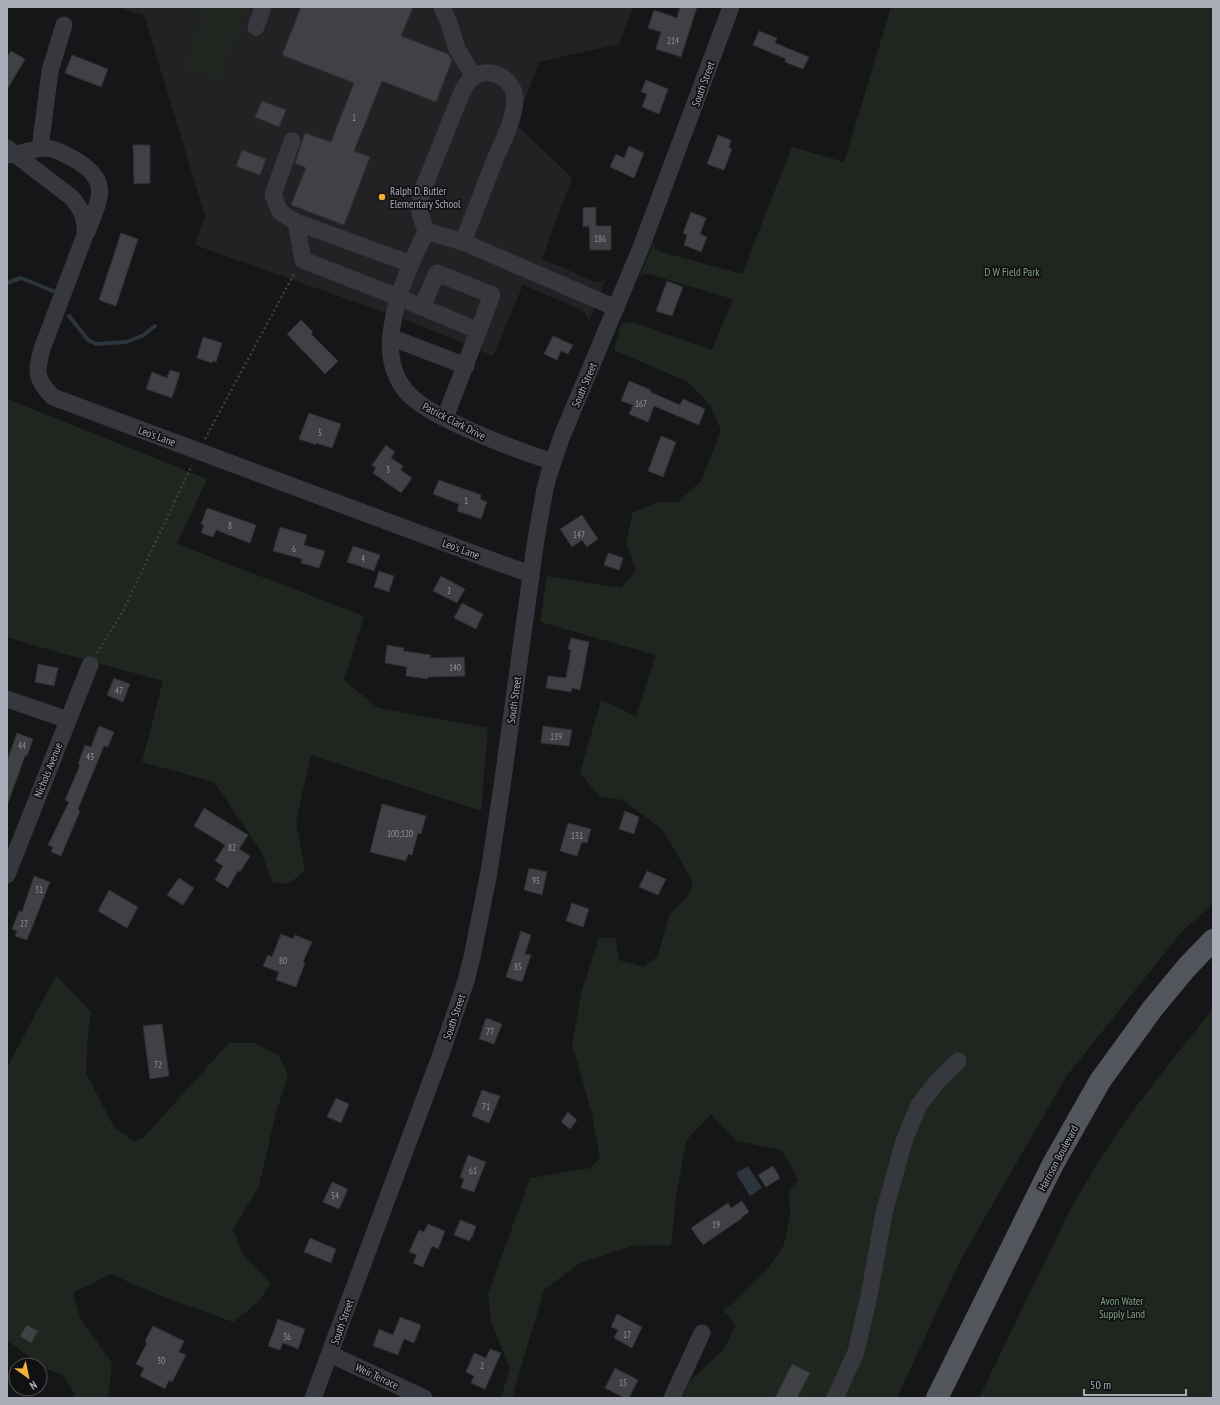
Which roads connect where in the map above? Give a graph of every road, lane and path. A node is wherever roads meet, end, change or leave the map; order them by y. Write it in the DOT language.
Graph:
graph roads {
  1 [pos="264,7"];
  2 [pos="442,7"];
  3 [pos="731,7"];
  4 [pos="64,25"];
  5 [pos="256,27"];
  6 [pos="474,77"];
  7 [pos="292,141"];
  8 [pos="40,148"];
  9 [pos="10,153"];
  10 [pos="296,222"];
  11 [pos="426,230"];
  12 [pos="85,236"];
  13 [pos="463,242"];
  14 [pos="411,264"];
  15 [pos="398,297"];
  16 [pos="422,307"];
  17 [pos="616,308"];
  18 [pos="479,331"];
  19 [pos="390,337"];
  20 [pos="466,366"];
  21 [pos="445,418"];
  22 [pos="553,462"];
  23 [pos="531,574"];
  24 [pos="90,665"];
  25 [pos="7,699"];
  26 [pos="68,720"];
  27 [pos="7,875"];
  28 [pos="1213,940"];
  29 [pos="958,1061"];
  30 [pos="702,1333"];
  31 [pos="330,1354"];
  32 [pos="313,1398"];
  33 [pos="424,1398"];
  34 [pos="672,1398"];
  35 [pos="835,1398"];
  36 [pos="937,1398"];
  1 -- 5 [label="street"];
  2 -- 6 [label="street"];
  3 -- 17 [label="street, South Street"];
  4 -- 8 [label="street"];
  6 -- 11 [label="street"];
  6 -- 13 [label="street"];
  7 -- 10 [label="street"];
  8 -- 9 [label="street"];
  8 -- 12 [label="street"];
  9 -- 12 [label="street, Leo's Lane"];
  10 -- 14 [label="street"];
  10 -- 15 [label="street"];
  11 -- 13 [label="street"];
  11 -- 14 [label="street, Patrick Clark Drive"];
  12 -- 23 [label="street, Leo's Lane"];
  13 -- 17 [label="street"];
  14 -- 15 [label="street, Patrick Clark Drive"];
  15 -- 16 [label="street"];
  15 -- 19 [label="street, Patrick Clark Drive"];
  16 -- 18 [label="street"];
  16 -- 18 [label="street"];
  17 -- 22 [label="street, South Street"];
  18 -- 20 [label="street"];
  19 -- 20 [label="street"];
  19 -- 21 [label="street, Patrick Clark Drive"];
  20 -- 21 [label="street"];
  21 -- 22 [label="street, Patrick Clark Drive"];
  22 -- 23 [label="street, South Street"];
  23 -- 31 [label="street, South Street"];
  24 -- 26 [label="street, Nichols Avenue"];
  25 -- 26 [label="street"];
  26 -- 27 [label="street, Nichols Avenue"];
  28 -- 36 [label="main road, Harrison Boulevard"];
  29 -- 35 [label="street"];
  30 -- 34 [label="street"];
  31 -- 32 [label="street, South Street"];
  31 -- 33 [label="street, Weir Terrace"];
}
